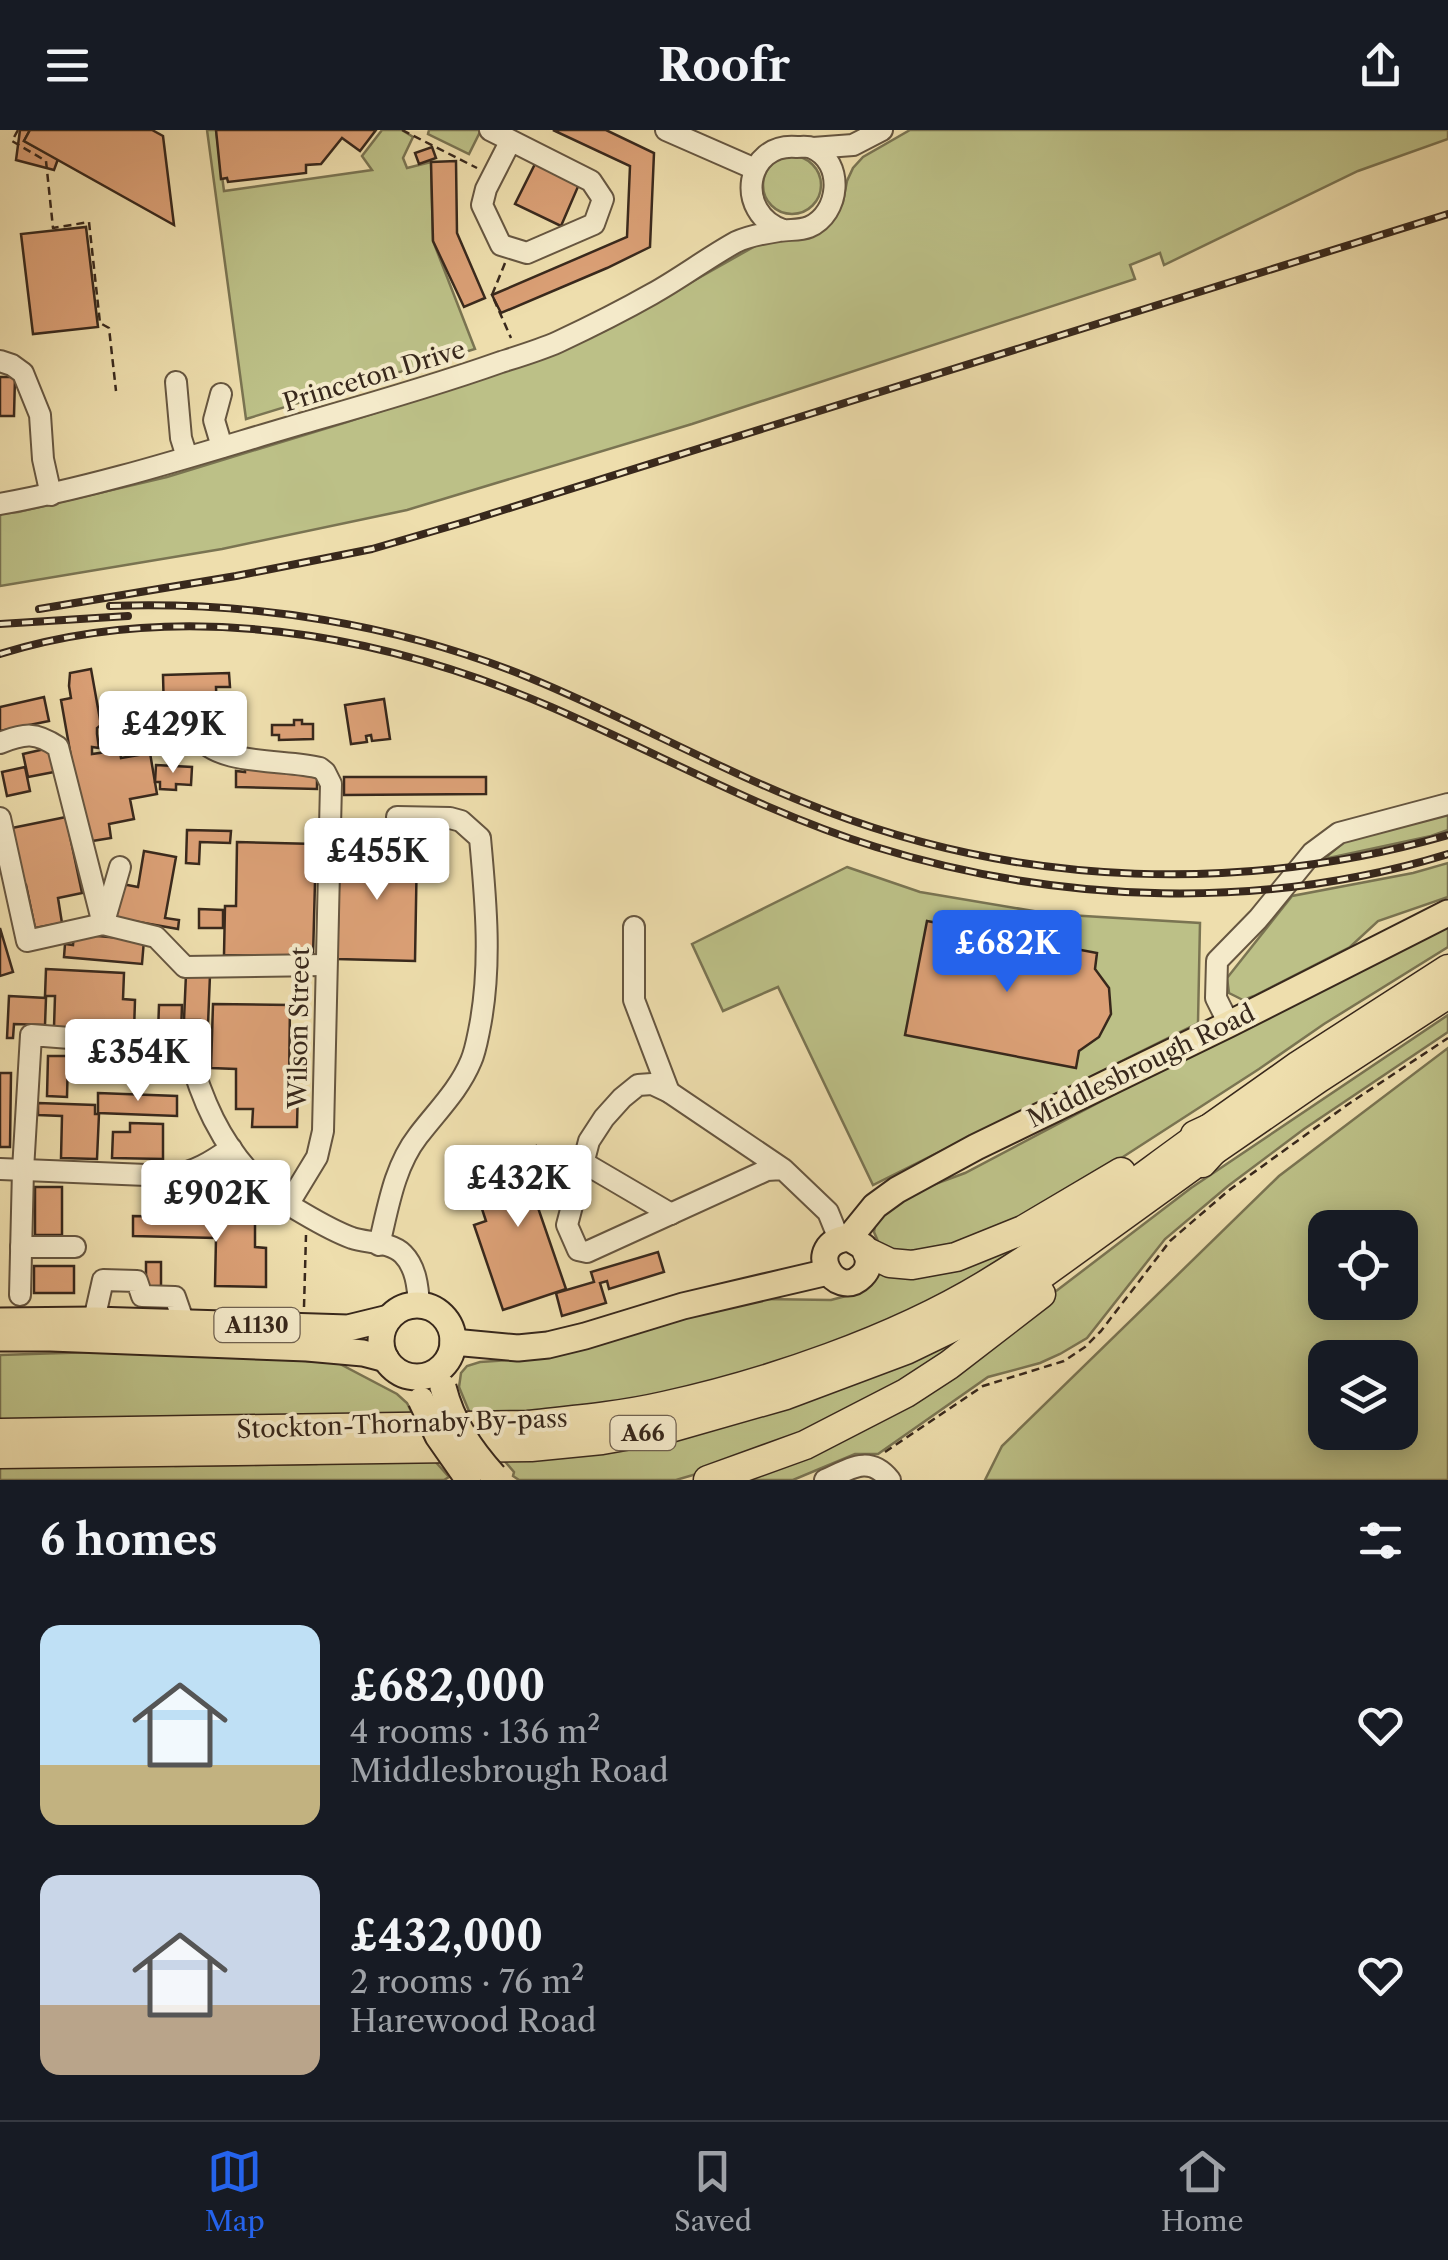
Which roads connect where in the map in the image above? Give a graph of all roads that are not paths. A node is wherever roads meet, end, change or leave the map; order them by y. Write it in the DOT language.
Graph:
graph roads {
  1 [pos="490,130"];
  2 [pos="666,130"];
  3 [pos="882,130"];
  4 [pos="784,138"];
  5 [pos="510,142"];
  6 [pos="854,144"];
  7 [pos="813,148"];
  8 [pos="755,169"];
  9 [pos="836,180"];
  10 [pos="753,202"];
  11 [pos="784,230"];
  12 [pos="740,240"];
  13 [pos="0,361"];
  14 [pos="176,382"];
  15 [pos="221,394"];
  16 [pos="222,447"];
  17 [pos="187,457"];
  18 [pos="51,495"];
  19 [pos="0,504"];
  20 [pos="198,735"];
  21 [pos="0,742"];
  22 [pos="1448,804"];
  23 [pos="397,817"];
  24 [pos="0,818"];
  25 [pos="120,867"];
  26 [pos="1448,913"];
  27 [pos="103,924"];
  28 [pos="634,926"];
  29 [pos="325,966"];
  30 [pos="1448,969"];
  31 [pos="1448,994"];
  32 [pos="1228,1024"];
  33 [pos="669,1092"];
  34 [pos="1212,1140"];
  35 [pos="231,1148"];
  36 [pos="584,1162"];
  37 [pos="0,1170"];
  38 [pos="24,1170"];
  39 [pos="783,1170"];
  40 [pos="298,1208"];
  41 [pos="671,1214"];
  42 [pos="852,1243"];
  43 [pos="380,1244"];
  44 [pos="75,1247"];
  45 [pos="21,1248"];
  46 [pos="828,1272"];
  47 [pos="20,1295"];
  48 [pos="419,1304"];
  49 [pos="388,1318"];
  50 [pos="94,1320"];
  51 [pos="0,1321"];
  52 [pos="184,1323"];
  53 [pos="0,1338"];
  54 [pos="396,1367"];
  55 [pos="441,1373"];
  56 [pos="0,1432"];
  57 [pos="0,1454"];
  58 [pos="482,1479"];
  59 [pos="708,1480"];
  60 [pos="825,1480"];
  61 [pos="890,1480"];
  1 -- 5 [label="street"];
  2 -- 8 [label="street"];
  3 -- 6 [label="street"];
  4 -- 7 [label="street"];
  4 -- 8 [label="street"];
  5 -- 5 [label="street"];
  6 -- 7 [label="street"];
  6 -- 9 [label="street"];
  7 -- 9 [label="street"];
  8 -- 10 [label="street"];
  9 -- 11 [label="street"];
  10 -- 11 [label="street"];
  10 -- 12 [label="street"];
  11 -- 12 [label="street, Princeton Drive"];
  12 -- 16 [label="street, Princeton Drive"];
  13 -- 18 [label="street"];
  14 -- 17 [label="street"];
  15 -- 16 [label="street"];
  16 -- 17 [label="street, Princeton Drive"];
  17 -- 18 [label="street, Princeton Drive"];
  18 -- 19 [label="street, Princeton Drive"];
  20 -- 29 [label="street, Wilson Street"];
  21 -- 27 [label="street"];
  22 -- 32 [label="street"];
  23 -- 43 [label="street"];
  24 -- 27 [label="street"];
  25 -- 27 [label="street"];
  26 -- 32 [label="main road, Middlesbrough Road"];
  27 -- 29 [label="street"];
  28 -- 33 [label="street"];
  29 -- 40 [label="street, Wilson Street"];
  30 -- 34 [label="highway, A66"];
  31 -- 34 [label="highway, A66"];
  32 -- 42 [label="main road, Middlesbrough Road"];
  33 -- 36 [label="street"];
  33 -- 39 [label="street"];
  34 -- 42 [label="highway, A66"];
  34 -- 56 [label="highway, Stockton-Thornaby By-pass / A66"];
  34 -- 57 [label="highway, Stockton-Thornaby By-pass / A66"];
  34 -- 59 [label="highway"];
  35 -- 38 [label="street"];
  35 -- 38 [label="street"];
  35 -- 40 [label="street"];
  36 -- 41 [label="street"];
  36 -- 41 [label="street"];
  37 -- 38 [label="street"];
  38 -- 45 [label="street"];
  39 -- 41 [label="street"];
  39 -- 42 [label="street"];
  40 -- 43 [label="street"];
  42 -- 46 [label="main road, Middlesbrough Road"];
  42 -- 46 [label="main road, Middlesbrough Road"];
  43 -- 48 [label="street"];
  44 -- 45 [label="street"];
  45 -- 47 [label="street"];
  46 -- 55 [label="main road, Middlesbrough Road"];
  48 -- 49 [label="main road, A1130"];
  48 -- 55 [label="main road"];
  49 -- 52 [label="main road, A1130"];
  49 -- 54 [label="main road"];
  50 -- 51 [label="main road, A1130"];
  50 -- 52 [label="main road, A1130"];
  50 -- 52 [label="street"];
  53 -- 54 [label="main road, A1130"];
  54 -- 55 [label="main road"];
  54 -- 55 [label="main road, A1130"];
  55 -- 58 [label="main road, bridge"];
  60 -- 61 [label="street"];
}
